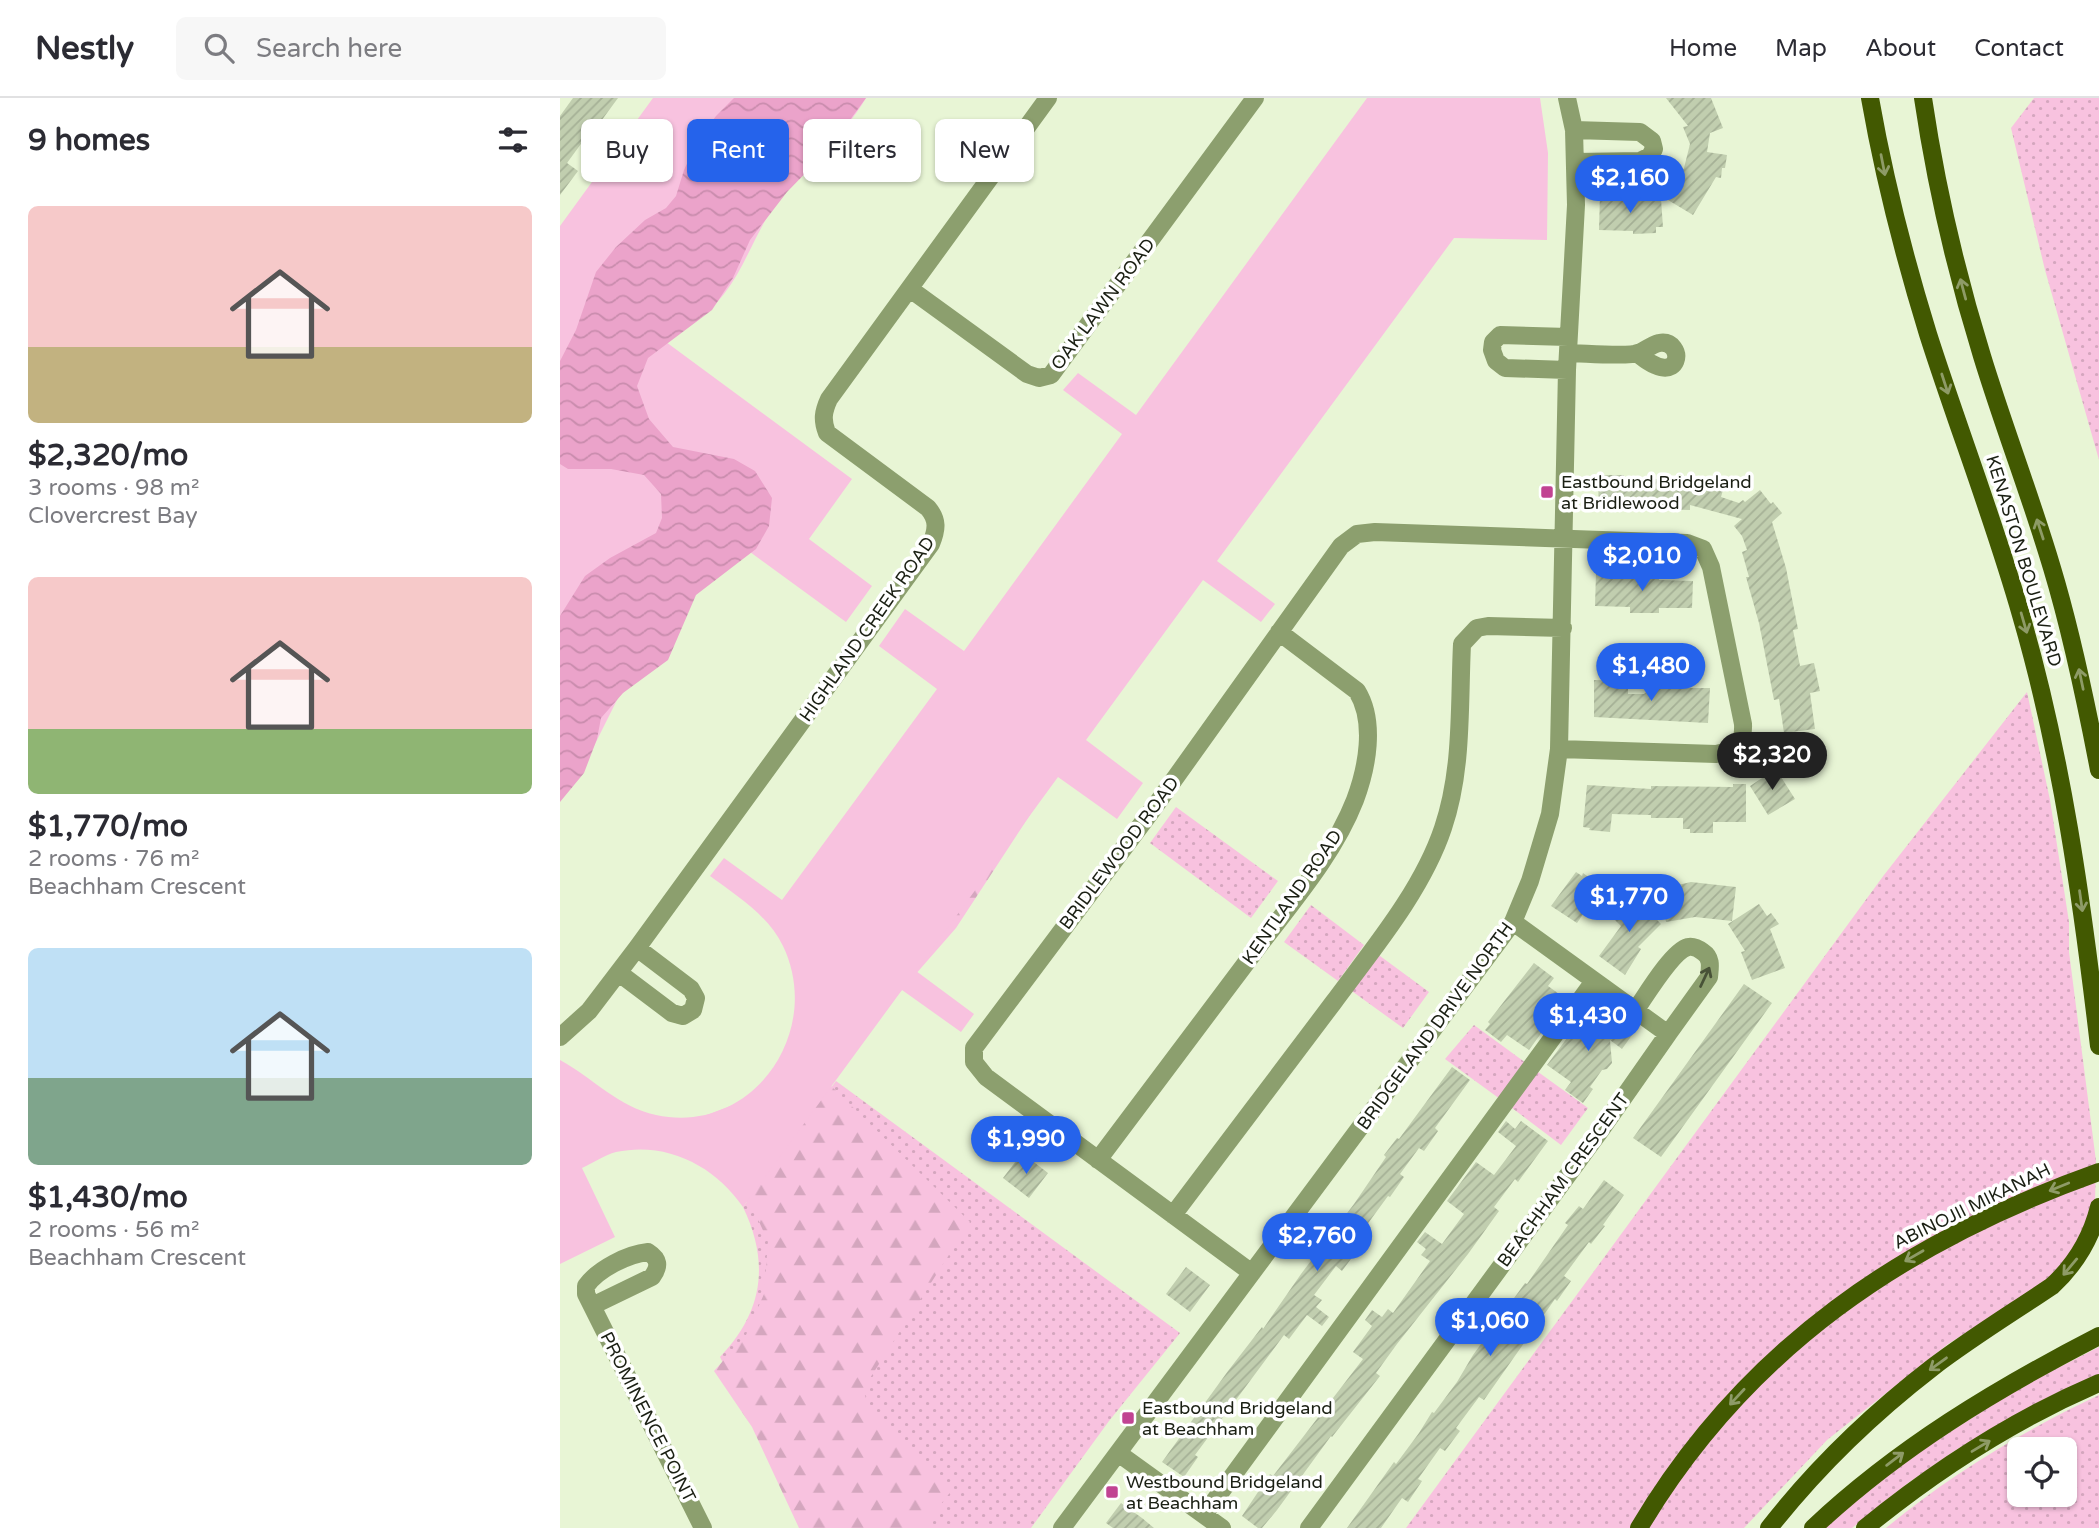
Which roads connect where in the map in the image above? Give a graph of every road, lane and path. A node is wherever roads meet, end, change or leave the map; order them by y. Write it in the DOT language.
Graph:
graph roads {
  1 [pos="1048,98"];
  2 [pos="1255,98"];
  3 [pos="1567,98"];
  4 [pos="1870,98"];
  5 [pos="1923,98"];
  6 [pos="1574,130"];
  7 [pos="1576,162"];
  8 [pos="910,289"];
  9 [pos="1568,354"];
  10 [pos="1637,354"];
  11 [pos="1564,538"];
  12 [pos="1563,628"];
  13 [pos="1279,632"];
  14 [pos="1559,749"];
  15 [pos="2099,770"];
  16 [pos="1513,922"];
  17 [pos="637,948"];
  18 [pos="619,972"];
  19 [pos="1594,981"];
  20 [pos="1635,1011"];
  21 [pos="1668,1034"];
  22 [pos="560,1037"];
  23 [pos="2099,1046"];
  24 [pos="1098,1160"];
  25 [pos="2099,1172"];
  26 [pos="2099,1207"];
  27 [pos="1173,1215"];
  28 [pos="1252,1273"];
  29 [pos="592,1306"];
  30 [pos="2099,1335"];
  31 [pos="2099,1384"];
  32 [pos="1118,1453"];
  33 [pos="1204,1515"];
  34 [pos="703,1528"];
  35 [pos="1062,1528"];
  36 [pos="1222,1528"];
  37 [pos="1309,1528"];
  38 [pos="1639,1528"];
  39 [pos="1769,1528"];
  40 [pos="1812,1528"];
  41 [pos="1866,1528"];
  1 -- 8 [label="street, HIGHLAND CREEK ROAD"];
  2 -- 8 [label="street, OAK LAWN ROAD"];
  3 -- 6 [label="street, BRIDGELAND DRIVE NORTH"];
  4 -- 23 [label="main road, KENASTON BOULEVARD, one-way"];
  15 -- 5 [label="main road, KENASTON BOULEVARD, one-way"];
  6 -- 7 [label="street, BRIDGELAND DRIVE NORTH"];
  6 -- 7 [label="street"];
  7 -- 9 [label="street, BRIDGELAND DRIVE NORTH"];
  8 -- 17 [label="street, HIGHLAND CREEK ROAD"];
  9 -- 10 [label="street"];
  9 -- 11 [label="street, BRIDGELAND DRIVE NORTH"];
  11 -- 12 [label="street, BRIDGELAND DRIVE NORTH"];
  11 -- 13 [label="street, BRIDLEWOOD ROAD"];
  11 -- 14 [label="street"];
  12 -- 14 [label="street, BRIDGELAND DRIVE NORTH"];
  12 -- 27 [label="street"];
  13 -- 24 [label="street, KENTLAND ROAD"];
  13 -- 24 [label="street, BRIDLEWOOD ROAD"];
  14 -- 16 [label="street, BRIDGELAND DRIVE NORTH"];
  16 -- 19 [label="street"];
  16 -- 28 [label="street, BRIDGELAND DRIVE NORTH"];
  17 -- 18 [label="street, HIGHLAND CREEK ROAD"];
  17 -- 18 [label="street"];
  18 -- 22 [label="street, HIGHLAND CREEK ROAD"];
  19 -- 20 [label="street"];
  19 -- 33 [label="street"];
  20 -- 21 [label="street"];
  21 -- 20 [label="street, BEACHHAM CRESCENT, one-way"];
  21 -- 37 [label="street, BEACHHAM CRESCENT"];
  24 -- 27 [label="street, BRIDLEWOOD ROAD"];
  25 -- 38 [label="main road, ABINOJII MIKANAH, one-way"];
  26 -- 39 [label="main road, one-way"];
  27 -- 28 [label="street, BRIDLEWOOD ROAD"];
  28 -- 32 [label="street, BRIDGELAND DRIVE NORTH"];
  29 -- 34 [label="street, PROMINENCE POINT"];
  40 -- 30 [label="main road, one-way"];
  41 -- 31 [label="main road, one-way"];
  32 -- 33 [label="street"];
  32 -- 35 [label="street, BRIDGELAND DRIVE NORTH"];
  33 -- 36 [label="street"];
}
